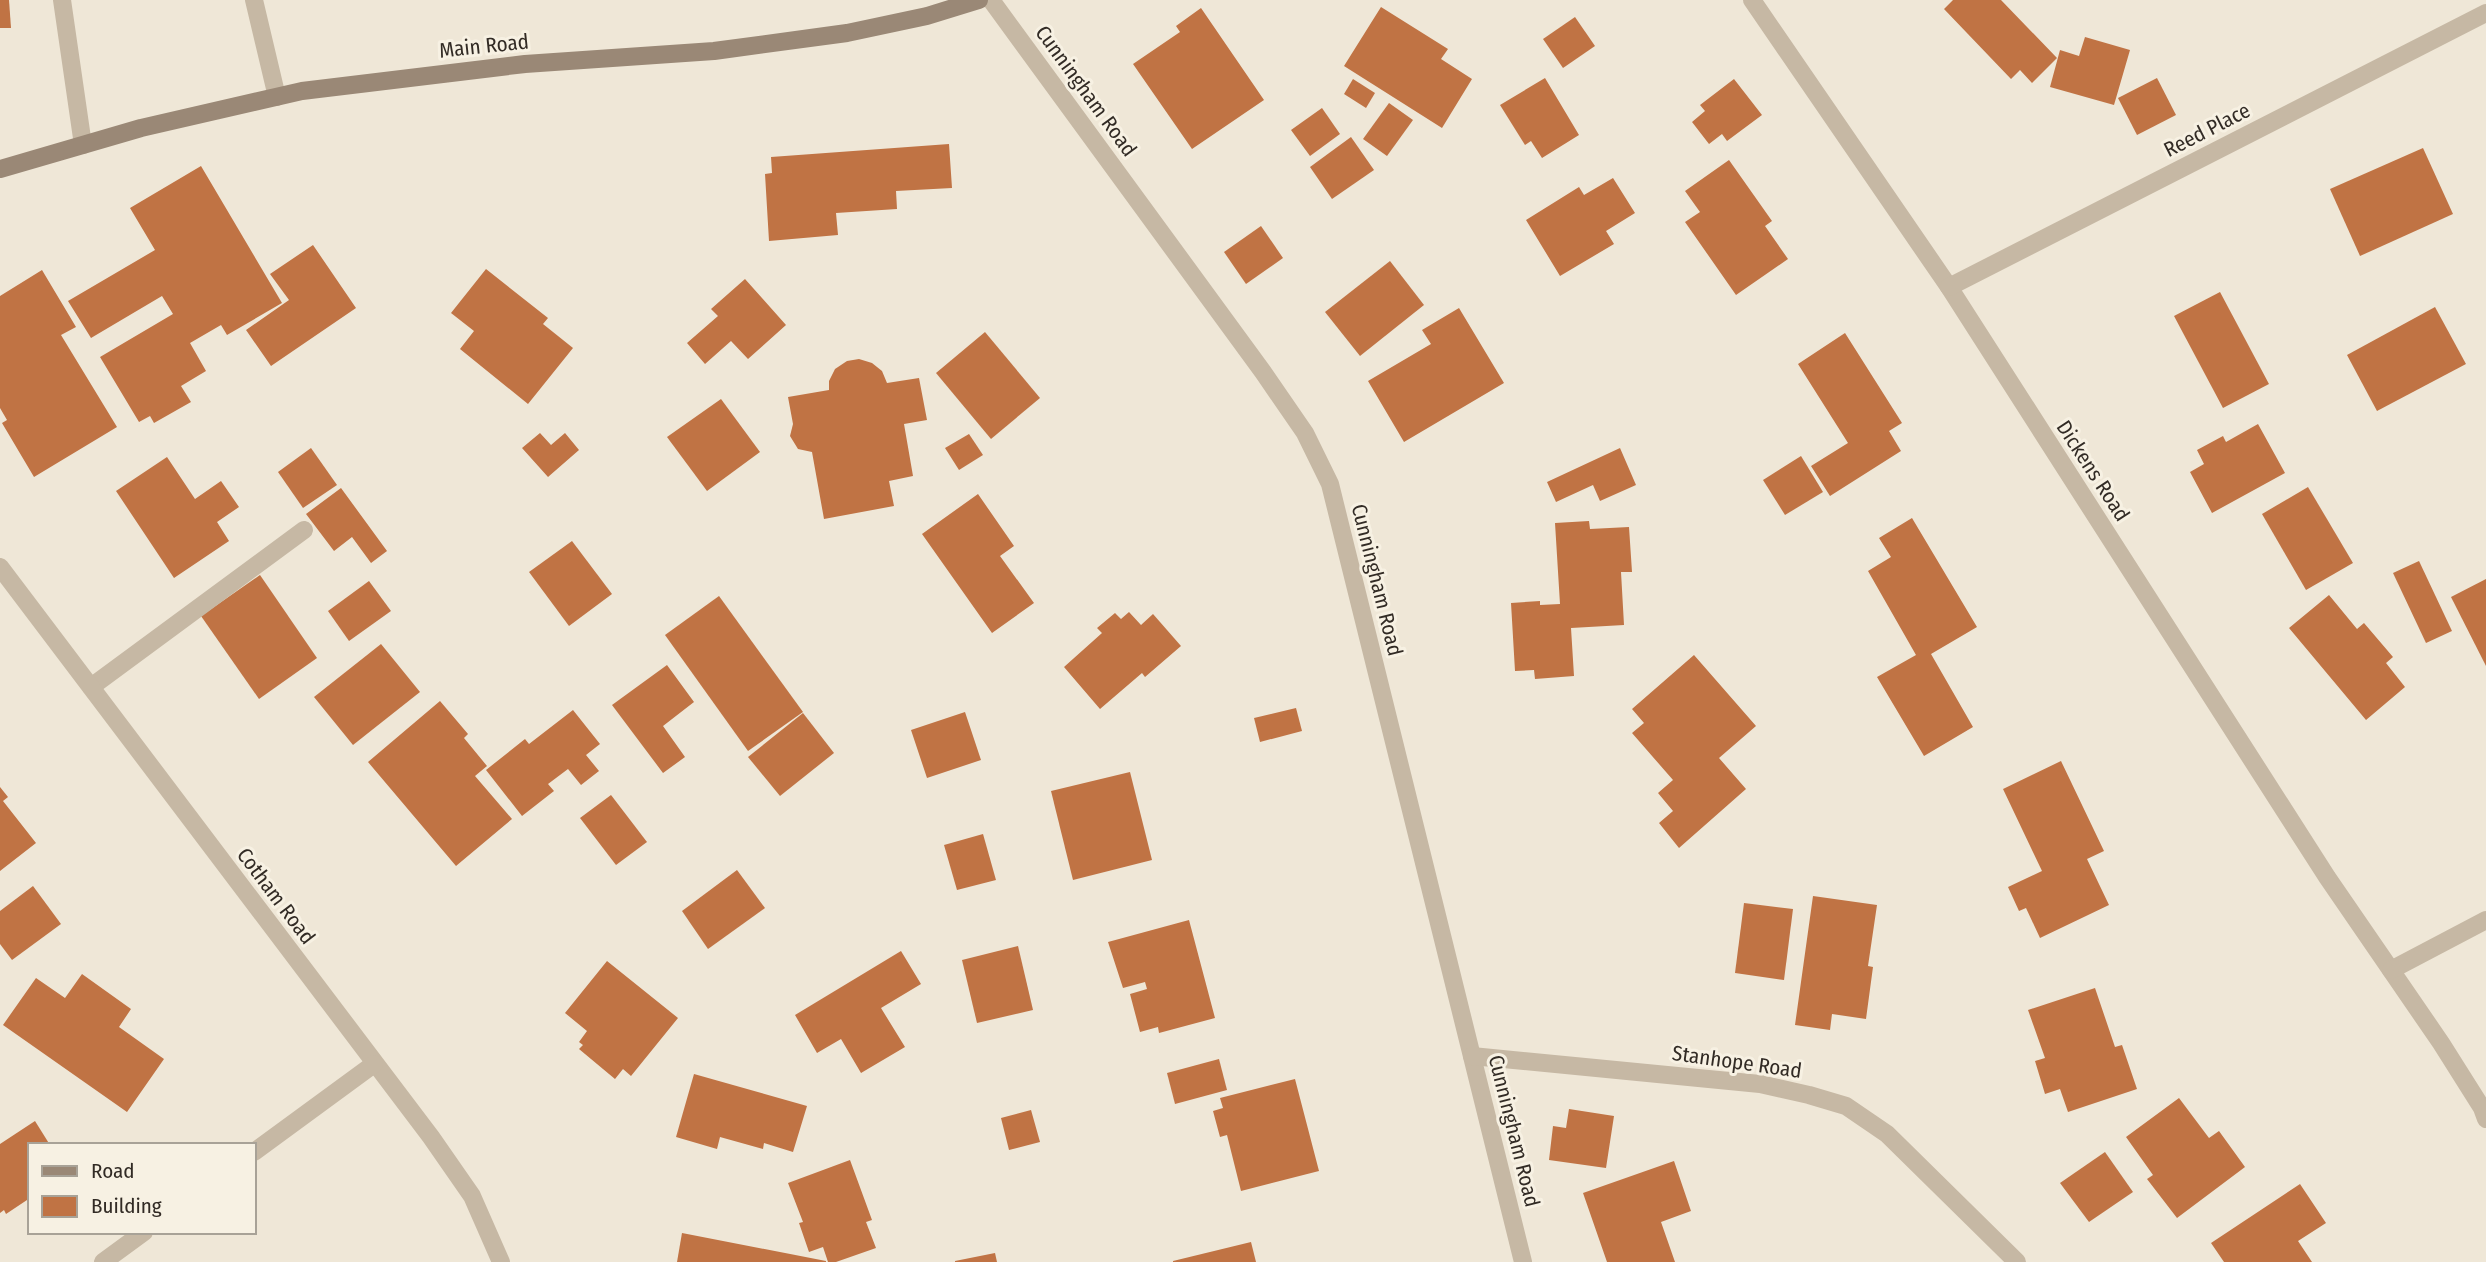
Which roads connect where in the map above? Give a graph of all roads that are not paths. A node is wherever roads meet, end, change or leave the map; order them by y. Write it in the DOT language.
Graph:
graph roads {
  1 [pos="62,0"];
  2 [pos="254,0"];
  3 [pos="979,0"];
  4 [pos="990,0"];
  5 [pos="1752,0"];
  6 [pos="2486,13"];
  7 [pos="277,97"];
  8 [pos="82,145"];
  9 [pos="0,169"];
  10 [pos="1948,287"];
  11 [pos="304,530"];
  12 [pos="0,567"];
  13 [pos="91,687"];
  14 [pos="2486,920"];
  15 [pos="2391,970"];
  16 [pos="1472,1056"];
  17 [pos="374,1063"];
  18 [pos="2486,1119"];
  19 [pos="256,1151"];
  20 [pos="141,1234"];
  21 [pos="103,1262"];
  22 [pos="501,1262"];
  23 [pos="1523,1262"];
  24 [pos="2017,1262"];
  1 -- 8 [label="street"];
  2 -- 7 [label="street"];
  3 -- 7 [label="main road, Main Road"];
  4 -- 16 [label="street, Cunningham Road"];
  5 -- 10 [label="street, Dickens Road"];
  6 -- 10 [label="street, Reed Place"];
  7 -- 8 [label="main road, Main Road"];
  8 -- 9 [label="main road, Main Road"];
  10 -- 15 [label="street, Dickens Road"];
  11 -- 13 [label="street"];
  12 -- 13 [label="street, Cotham Road"];
  13 -- 17 [label="street, Cotham Road"];
  14 -- 15 [label="street"];
  15 -- 18 [label="street"];
  16 -- 23 [label="street, Cunningham Road"];
  16 -- 24 [label="street, Stanhope Road"];
  17 -- 19 [label="street"];
  17 -- 22 [label="street, Cotham Road"];
  20 -- 21 [label="street"];
}
